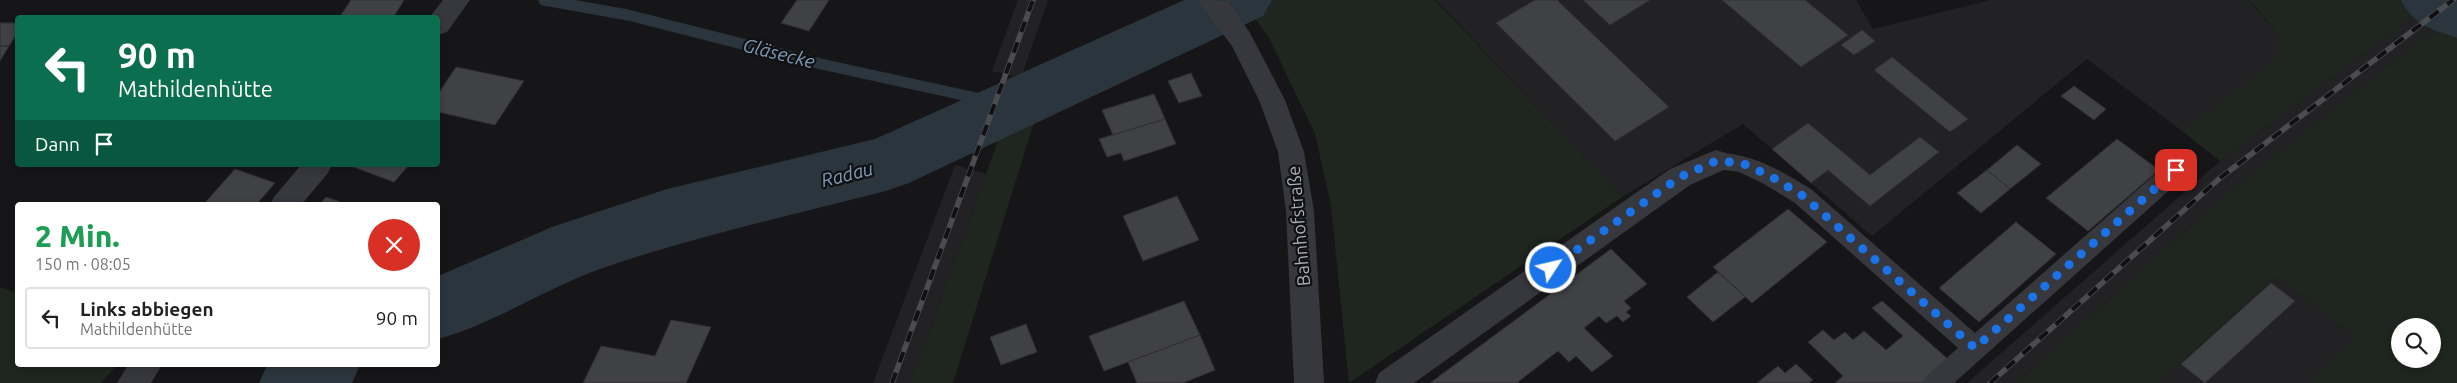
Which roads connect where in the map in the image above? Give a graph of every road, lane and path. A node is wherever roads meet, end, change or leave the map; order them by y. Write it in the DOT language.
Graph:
graph roads {
  1 [pos="458,0"];
  2 [pos="1210,0"];
  3 [pos="440,22"];
  4 [pos="1716,161"];
  5 [pos="316,167"];
  6 [pos="2176,170"];
  7 [pos="287,202"];
  8 [pos="1975,348"];
  9 [pos="145,367"];
  10 [pos="132,383"];
  11 [pos="1308,383"];
  12 [pos="1390,383"];
  13 [pos="1936,383"];
  1 -- 3 [label="street"];
  2 -- 11 [label="street, Bahnhofstraße"];
  4 -- 8 [label="lane"];
  4 -- 12 [label="street"];
  5 -- 7 [label="street"];
  6 -- 8 [label="lane"];
  8 -- 13 [label="lane"];
  9 -- 10 [label="street"];
}
